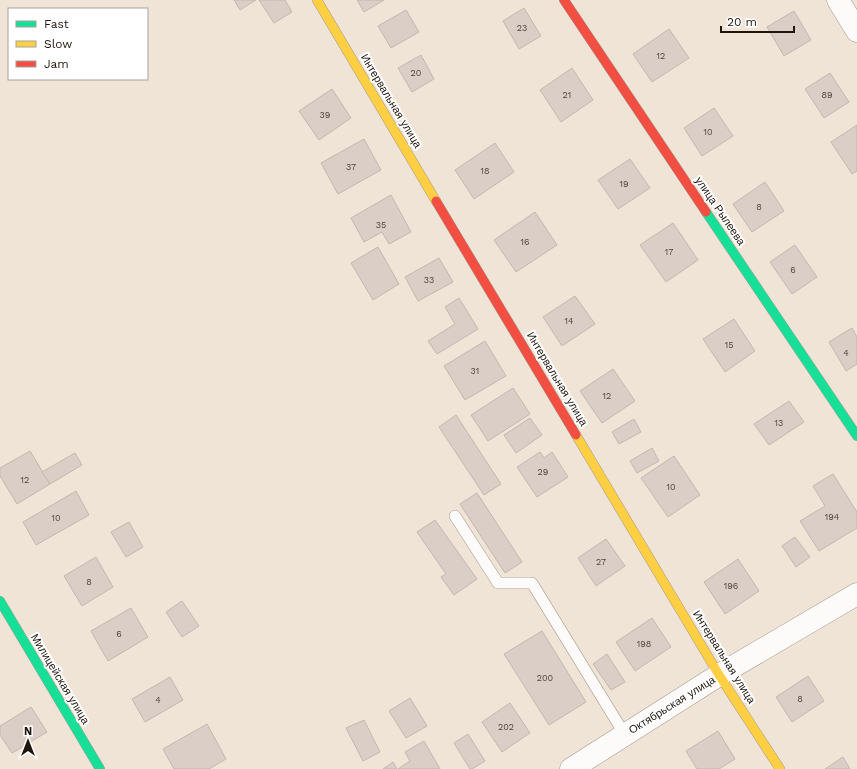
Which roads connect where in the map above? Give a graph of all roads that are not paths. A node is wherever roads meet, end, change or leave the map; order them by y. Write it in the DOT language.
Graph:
graph roads {
  1 [pos="317,0"];
  2 [pos="564,0"];
  3 [pos="838,0"];
  4 [pos="857,31"];
  5 [pos="857,436"];
  6 [pos="455,516"];
  7 [pos="857,594"];
  8 [pos="0,601"];
  9 [pos="719,675"];
  10 [pos="625,735"];
  11 [pos="100,769"];
  12 [pos="571,769"];
  13 [pos="780,769"];
  1 -- 9 [label="street, Интервальная улица"];
  2 -- 5 [label="street, улица Рылеева"];
  3 -- 4 [label="street"];
  6 -- 10 [label="lane"];
  7 -- 9 [label="street, Октябрьская улица"];
  8 -- 11 [label="street, Милицейская улица"];
  9 -- 10 [label="street, Октябрьская улица"];
  9 -- 13 [label="street, Интервальная улица"];
  10 -- 12 [label="street, Октябрьская улица"];
}
